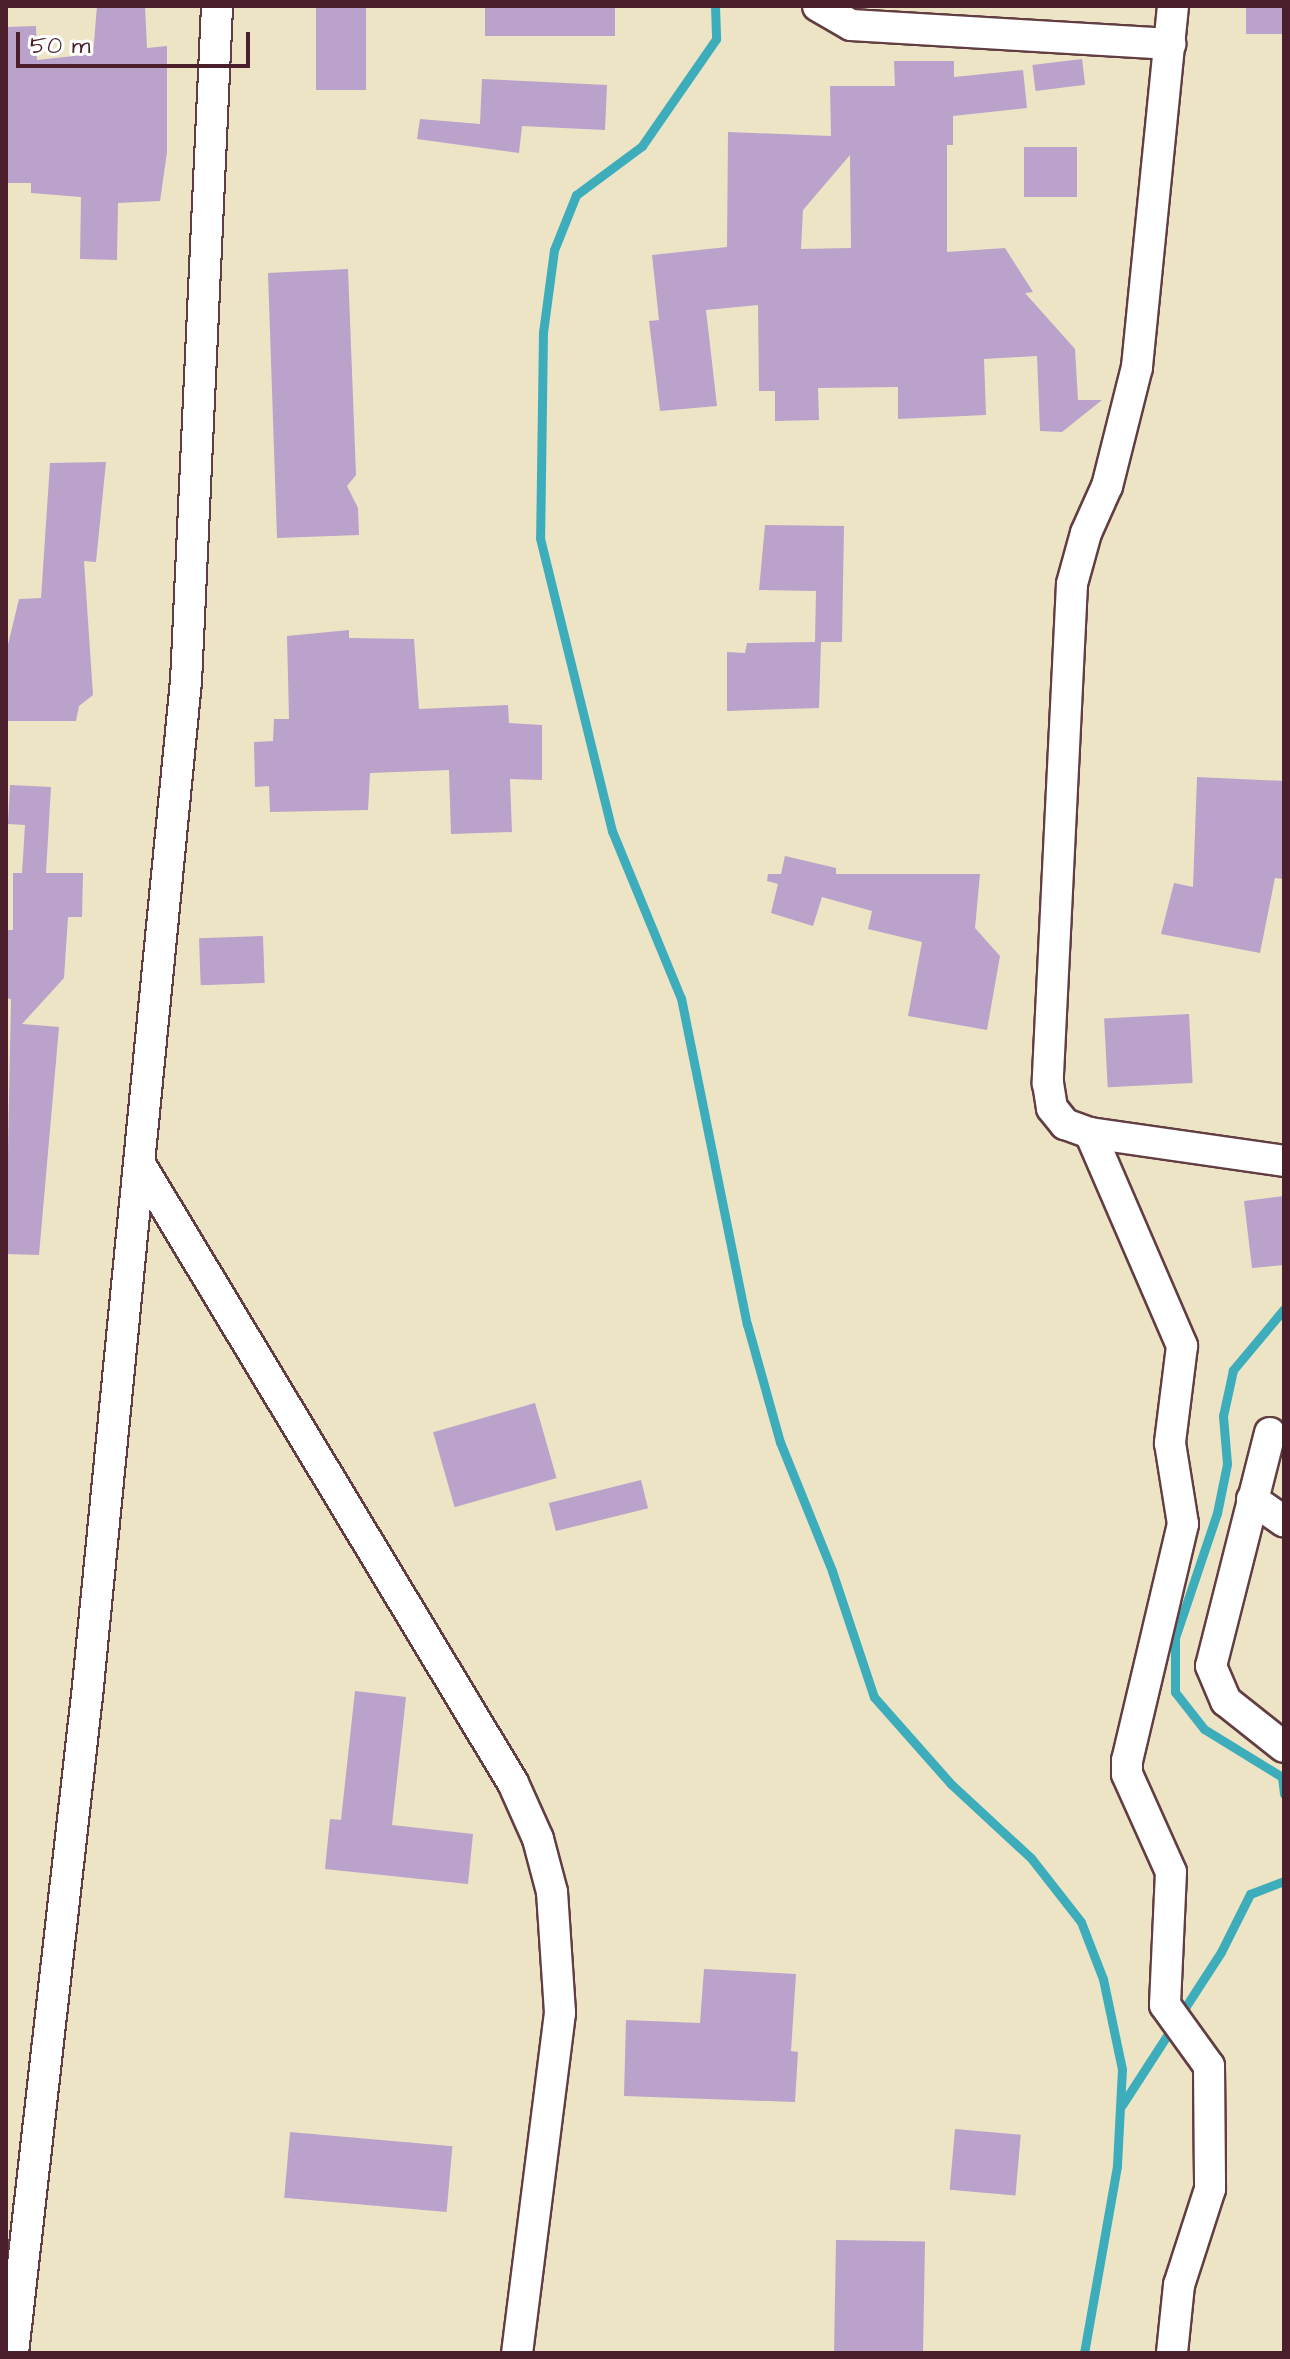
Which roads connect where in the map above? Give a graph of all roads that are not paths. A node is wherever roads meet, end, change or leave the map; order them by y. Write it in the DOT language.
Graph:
graph roads {
  1 [pos="217,6"];
  2 [pos="818,6"];
  3 [pos="1173,6"];
  4 [pos="1170,44"];
  5 [pos="1090,1133"];
  6 [pos="1284,1161"];
  7 [pos="141,1166"];
  8 [pos="1270,1433"];
  9 [pos="1252,1499"];
  10 [pos="1284,1521"];
  11 [pos="1284,1747"];
  12 [pos="13,2353"];
  13 [pos="517,2353"];
  14 [pos="1172,2353"];
  1 -- 7 [label="street"];
  2 -- 4 [label="street"];
  3 -- 4 [label="street"];
  4 -- 5 [label="street"];
  5 -- 6 [label="street"];
  5 -- 14 [label="street"];
  7 -- 12 [label="street"];
  7 -- 13 [label="street"];
  8 -- 9 [label="street"];
  9 -- 10 [label="street"];
  9 -- 11 [label="street"];
}
